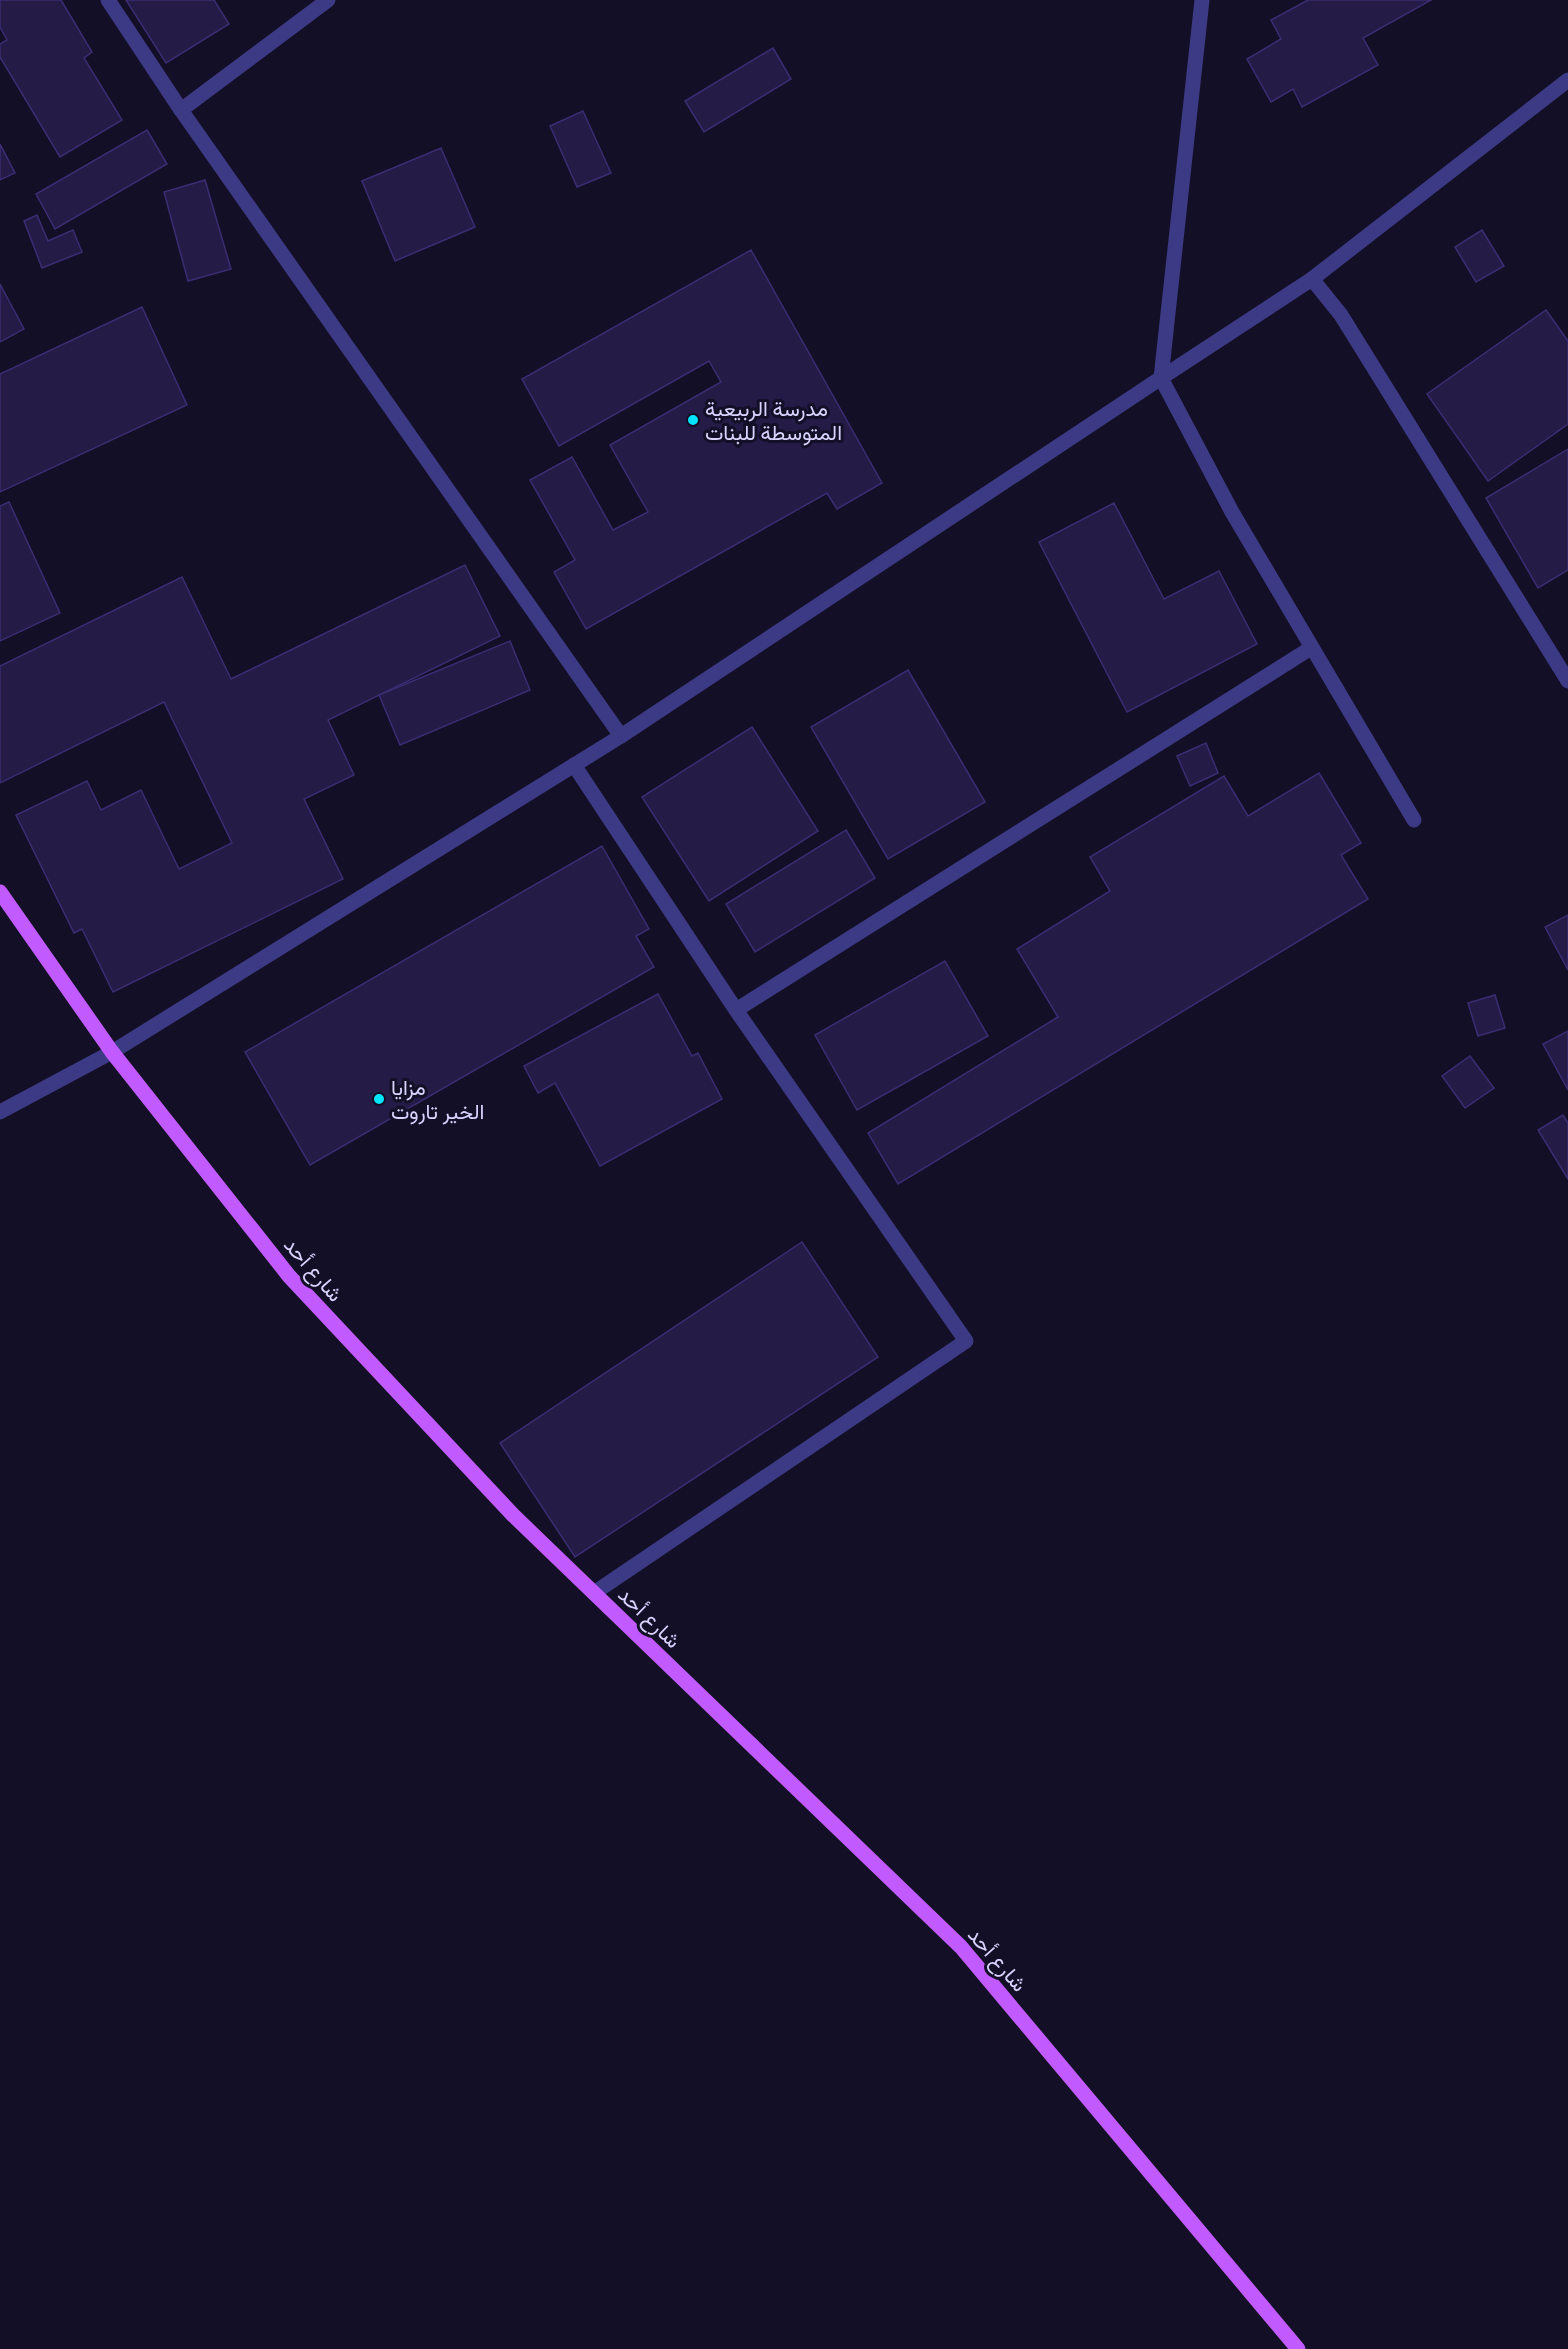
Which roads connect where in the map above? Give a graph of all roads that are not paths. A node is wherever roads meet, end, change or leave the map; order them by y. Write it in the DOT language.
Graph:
graph roads {
  1 [pos="108,0"];
  2 [pos="328,0"];
  3 [pos="1202,0"];
  4 [pos="1568,80"];
  5 [pos="181,110"];
  6 [pos="1312,279"];
  7 [pos="1161,378"];
  8 [pos="1311,648"];
  9 [pos="1568,681"];
  10 [pos="621,736"];
  11 [pos="574,765"];
  12 [pos="1414,820"];
  13 [pos="0,892"];
  14 [pos="736,1010"];
  15 [pos="112,1052"];
  16 [pos="0,1112"];
  17 [pos="594,1593"];
  18 [pos="1298,2349"];
  1 -- 5 [label="street"];
  2 -- 5 [label="street"];
  3 -- 7 [label="street"];
  4 -- 6 [label="street"];
  5 -- 10 [label="street"];
  6 -- 7 [label="street"];
  6 -- 9 [label="street"];
  7 -- 8 [label="street"];
  7 -- 10 [label="street"];
  8 -- 12 [label="street"];
  8 -- 14 [label="street"];
  10 -- 11 [label="street"];
  11 -- 14 [label="street"];
  11 -- 15 [label="street"];
  13 -- 15 [label="main road, شارع أحد"];
  14 -- 17 [label="street"];
  15 -- 16 [label="street"];
  15 -- 17 [label="main road, شارع أحد"];
  17 -- 18 [label="main road, شارع أحد"];
}
